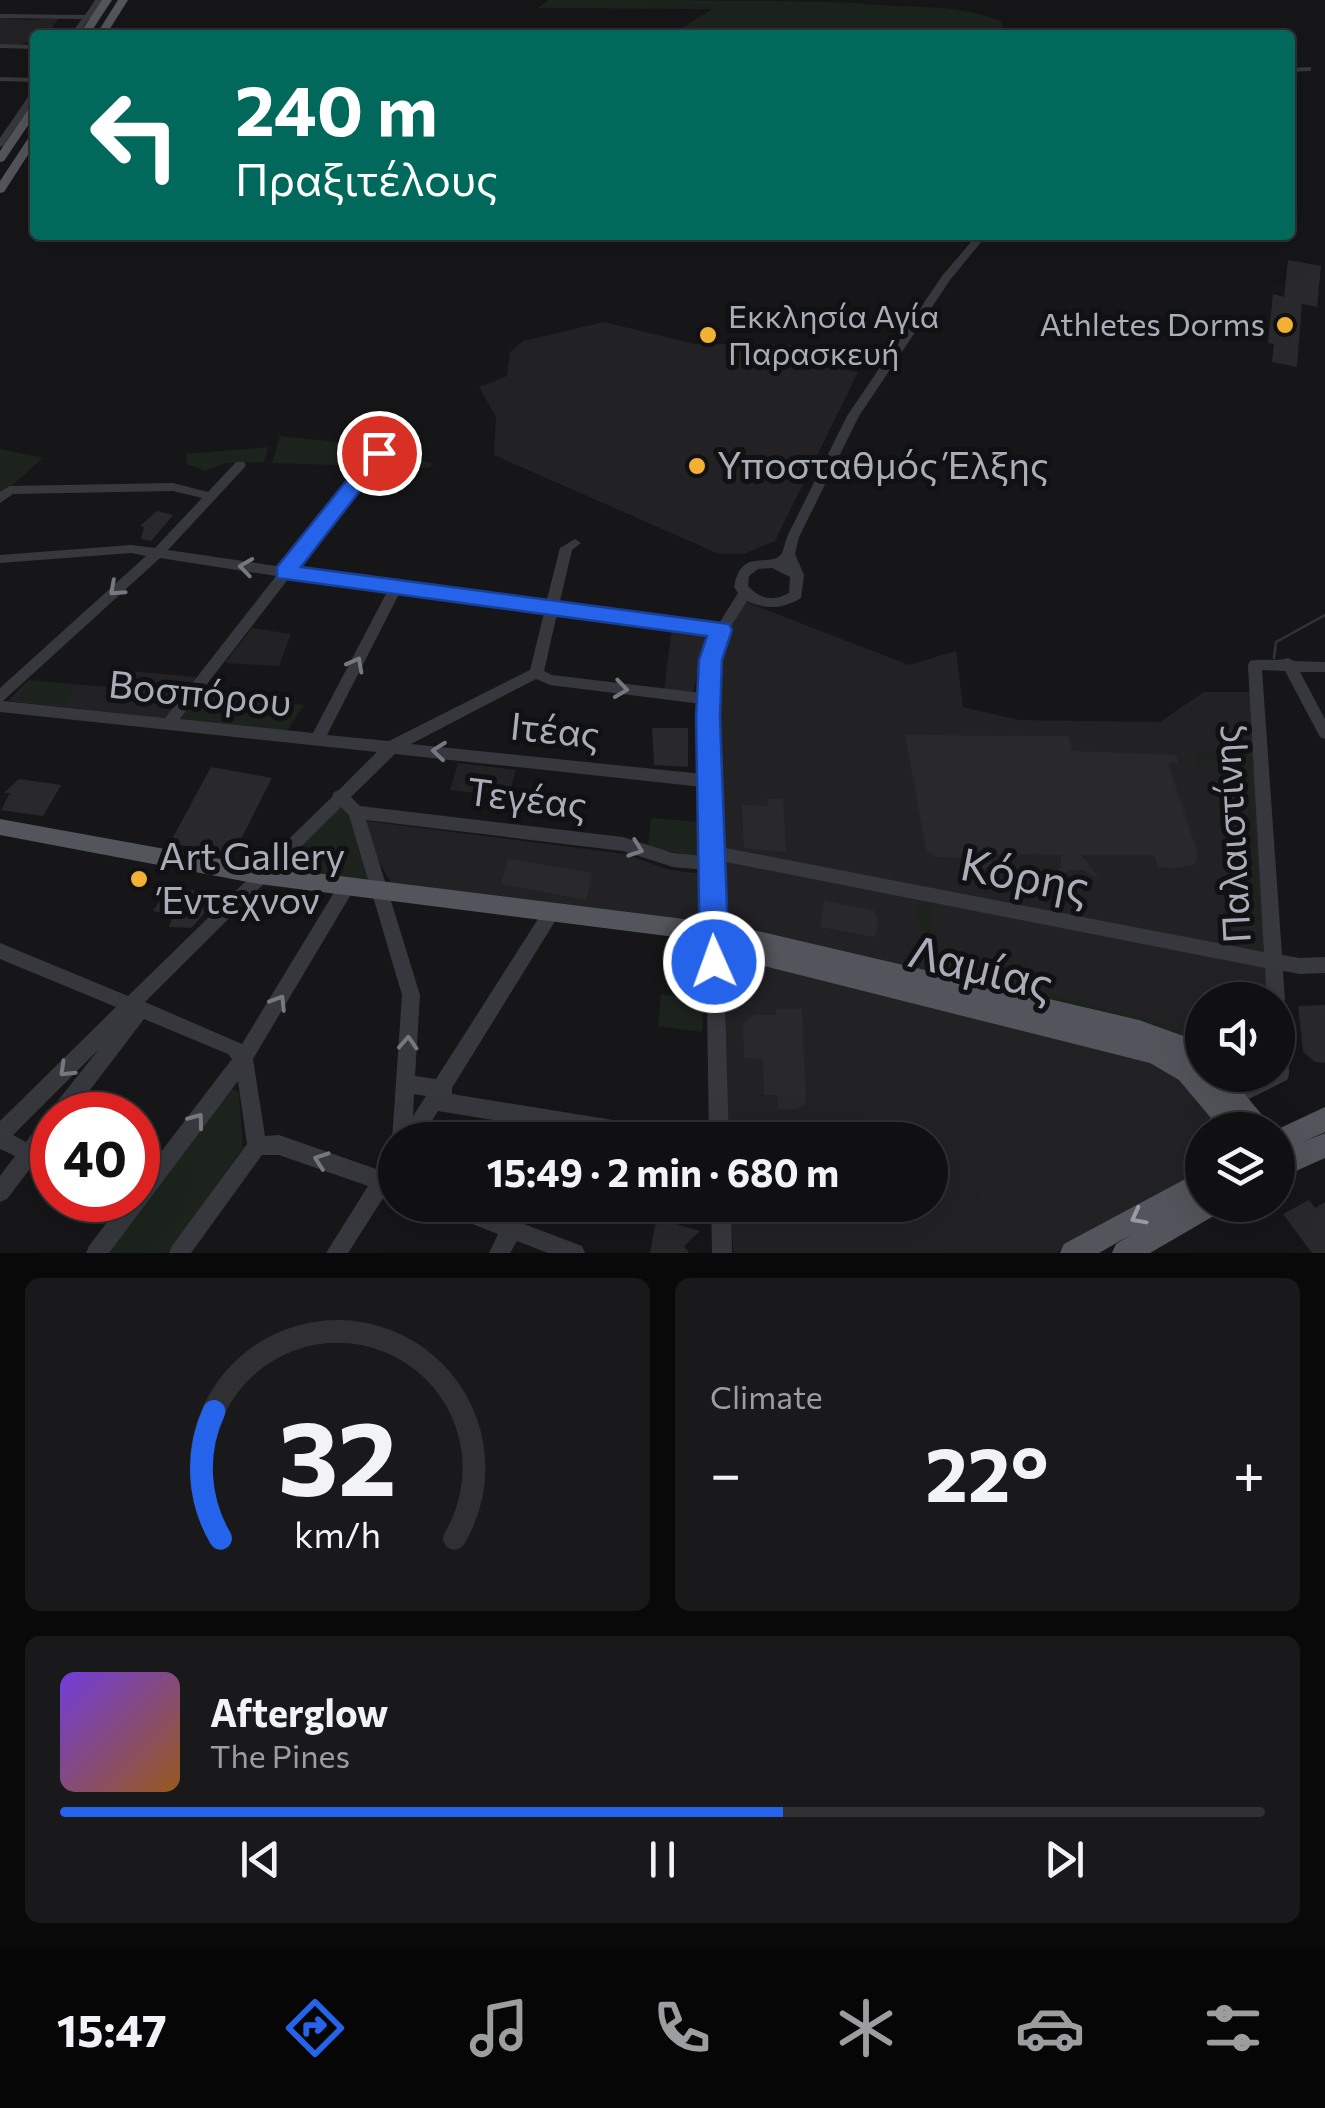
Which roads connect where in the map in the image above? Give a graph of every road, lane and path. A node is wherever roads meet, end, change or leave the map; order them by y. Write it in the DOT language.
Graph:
graph roads {
  1 [pos="99,0"];
  2 [pos="108,0"];
  3 [pos="123,0"];
  4 [pos="0,16"];
  5 [pos="87,24"];
  6 [pos="104,30"];
  7 [pos="0,46"];
  8 [pos="30,47"];
  9 [pos="1295,70"];
  10 [pos="1308,70"];
  11 [pos="0,79"];
  12 [pos="30,80"];
  13 [pos="30,100"];
  14 [pos="30,114"];
  15 [pos="0,116"];
  16 [pos="19,116"];
  17 [pos="2,138"];
  18 [pos="30,144"];
  19 [pos="0,159"];
  20 [pos="0,190"];
  21 [pos="978,240"];
  22 [pos="894,343"];
  23 [pos="379,453"];
  24 [pos="240,465"];
  25 [pos="5,494"];
  26 [pos="210,496"];
  27 [pos="575,543"];
  28 [pos="155,554"];
  29 [pos="789,554"];
  30 [pos="0,559"];
  31 [pos="774,563"];
  32 [pos="284,572"];
  33 [pos="797,576"];
  34 [pos="396,589"];
  35 [pos="745,593"];
  36 [pos="550,610"];
  37 [pos="721,630"];
  38 [pos="1288,663"];
  39 [pos="1325,667"];
  40 [pos="536,673"];
  41 [pos="0,696"];
  42 [pos="708,699"];
  43 [pos="0,706"];
  44 [pos="168,724"];
  45 [pos="1325,733"];
  46 [pos="317,739"];
  47 [pos="393,746"];
  48 [pos="709,781"];
  49 [pos="339,796"];
  50 [pos="356,812"];
  51 [pos="0,826"];
  52 [pos="712,858"];
  53 [pos="260,874"];
  54 [pos="348,886"];
  55 [pos="380,889"];
  56 [pos="552,913"];
  57 [pos="714,936"];
  58 [pos="0,951"];
  59 [pos="1274,962"];
  60 [pos="1325,965"];
  61 [pos="1275,982"];
  62 [pos="136,1007"];
  63 [pos="1185,1048"];
  64 [pos="244,1058"];
  65 [pos="406,1082"];
  66 [pos="75,1092"];
  67 [pos="1221,1092"];
  68 [pos="1241,1092"];
  69 [pos="440,1095"];
  70 [pos="1224,1100"];
  71 [pos="1224,1112"];
  72 [pos="1229,1112"];
  73 [pos="1238,1112"];
  74 [pos="1325,1119"];
  75 [pos="403,1122"];
  76 [pos="421,1122"];
  77 [pos="580,1122"];
  78 [pos="719,1122"];
  79 [pos="0,1137"];
  80 [pos="1295,1143"];
  81 [pos="1325,1145"];
  82 [pos="257,1146"];
  83 [pos="1295,1152"];
  84 [pos="30,1154"];
  85 [pos="160,1166"];
  86 [pos="378,1179"];
  87 [pos="1185,1191"];
  88 [pos="0,1192"];
  89 [pos="378,1198"];
  90 [pos="1185,1218"];
  91 [pos="118,1222"];
  92 [pos="492,1222"];
  93 [pos="721,1222"];
  94 [pos="512,1230"];
  95 [pos="96,1253"];
  96 [pos="179,1253"];
  97 [pos="336,1253"];
  98 [pos="499,1253"];
  99 [pos="575,1253"];
  100 [pos="722,1253"];
  101 [pos="1073,1253"];
  102 [pos="1124,1253"];
  1 -- 5 [label="street"];
  2 -- 5 [label="main road"];
  3 -- 6 [label="main road"];
  4 -- 5 [label="street"];
  7 -- 8 [label="street"];
  9 -- 10 [label="street"];
  11 -- 12 [label="street"];
  13 -- 16 [label="street"];
  14 -- 19 [label="main road"];
  15 -- 16 [label="street"];
  16 -- 17 [label="street"];
  18 -- 20 [label="main road"];
  21 -- 22 [label="street"];
  22 -- 29 [label="street"];
  23 -- 32 [label="street"];
  24 -- 26 [label="street"];
  25 -- 26 [label="street"];
  26 -- 28 [label="street"];
  27 -- 36 [label="street"];
  28 -- 30 [label="street"];
  32 -- 28 [label="street, one-way"];
  28 -- 41 [label="street, one-way"];
  29 -- 31 [label="street"];
  29 -- 33 [label="street"];
  31 -- 33 [label="street"];
  31 -- 35 [label="street"];
  32 -- 34 [label="street"];
  32 -- 44 [label="street"];
  33 -- 35 [label="street"];
  34 -- 36 [label="street"];
  46 -- 34 [label="street, one-way"];
  35 -- 37 [label="street"];
  36 -- 37 [label="street"];
  36 -- 40 [label="street"];
  37 -- 42 [label="street"];
  38 -- 39 [label="street"];
  38 -- 45 [label="street"];
  38 -- 59 [label="street, Παλαιστίνης"];
  40 -- 42 [label="street, one-way"];
  40 -- 47 [label="street"];
  42 -- 48 [label="street"];
  43 -- 44 [label="street, Βοσπόρου"];
  44 -- 46 [label="street, Βοσπόρου"];
  46 -- 47 [label="street, Βοσπόρου"];
  48 -- 47 [label="street, Ιτέας, one-way"];
  47 -- 49 [label="street"];
  48 -- 52 [label="street"];
  49 -- 50 [label="street"];
  49 -- 53 [label="street"];
  50 -- 52 [label="street, Τεγέας, one-way"];
  50 -- 55 [label="street"];
  51 -- 53 [label="main road, Λαμίας"];
  52 -- 57 [label="street"];
  52 -- 59 [label="street, Κόρης"];
  53 -- 54 [label="main road, Λαμίας"];
  53 -- 62 [label="street"];
  54 -- 55 [label="main road, Λαμίας"];
  64 -- 54 [label="street, one-way"];
  55 -- 56 [label="main road, Λαμίας"];
  65 -- 55 [label="street, one-way"];
  56 -- 57 [label="main road, Λαμίας"];
  56 -- 69 [label="street"];
  57 -- 63 [label="main road, Λαμίας"];
  57 -- 70 [label="main road, Λαμίας"];
  57 -- 78 [label="street"];
  58 -- 62 [label="street"];
  59 -- 60 [label="street, Κόρης"];
  59 -- 61 [label="street, Παλαιστίνης"];
  62 -- 64 [label="street"];
  62 -- 66 [label="street"];
  62 -- 79 [label="street, one-way"];
  64 -- 82 [label="street"];
  85 -- 64 [label="street, one-way"];
  65 -- 69 [label="street"];
  65 -- 75 [label="street"];
  67 -- 70 [label="main road, Λαμίας"];
  68 -- 70 [label="street"];
  69 -- 76 [label="street"];
  69 -- 77 [label="street"];
  70 -- 71 [label="main road"];
  70 -- 72 [label="main road"];
  70 -- 73 [label="main road, Λαμίας"];
  74 -- 80 [label="main road"];
  79 -- 84 [label="street"];
  81 -- 83 [label="main road"];
  86 -- 82 [label="street, one-way"];
  82 -- 96 [label="street"];
  84 -- 88 [label="street"];
  87 -- 101 [label="main road, one-way"];
  89 -- 97 [label="street"];
  90 -- 102 [label="main road"];
  91 -- 95 [label="street"];
  92 -- 94 [label="street"];
  93 -- 100 [label="street"];
  94 -- 98 [label="street"];
  94 -- 99 [label="street"];
}
